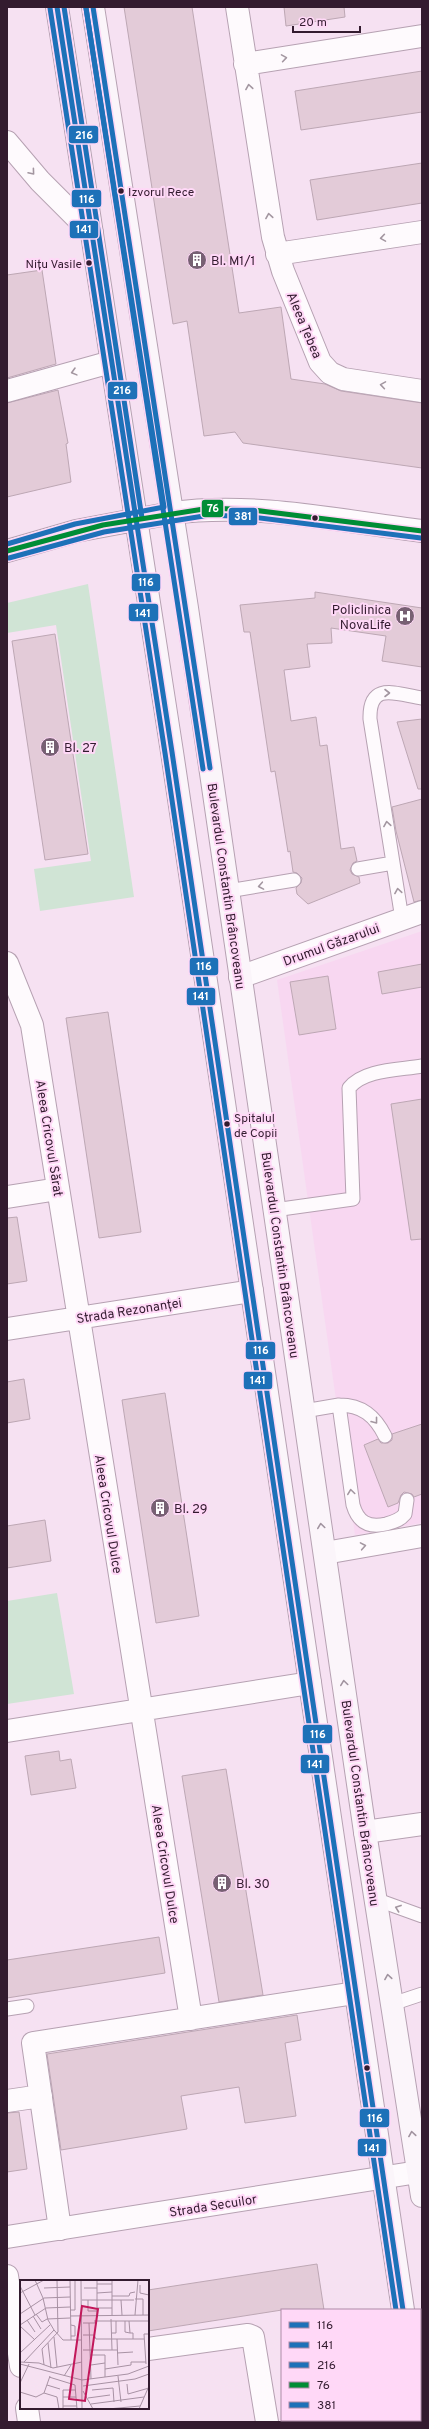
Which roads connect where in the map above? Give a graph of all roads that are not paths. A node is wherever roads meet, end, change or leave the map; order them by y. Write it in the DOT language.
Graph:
graph roads {
  1 [pos="57,7"];
  2 [pos="93,7"];
  3 [pos="237,7"];
  4 [pos="422,36"];
  5 [pos="245,64"];
  6 [pos="7,142"];
  7 [pos="422,232"];
  8 [pos="92,233"];
  9 [pos="278,254"];
  10 [pos="111,362"];
  11 [pos="7,391"];
  12 [pos="422,391"];
  13 [pos="172,513"];
  14 [pos="135,519"];
  15 [pos="422,532"];
  16 [pos="7,551"];
  17 [pos="422,698"];
  18 [pos="393,863"];
  19 [pos="358,869"];
  20 [pos="294,880"];
  21 [pos="228,892"];
  22 [pos="412,915"];
  23 [pos="7,963"];
  24 [pos="240,977"];
  25 [pos="422,1066"];
  26 [pos="58,1189"];
  27 [pos="7,1196"];
  28 [pos="274,1210"];
  29 [pos="252,1291"];
  30 [pos="78,1318"];
  31 [pos="7,1329"];
  32 [pos="339,1405"];
  33 [pos="304,1410"];
  34 [pos="271,1416"];
  35 [pos="385,1436"];
  36 [pos="407,1500"];
  37 [pos="422,1536"];
  38 [pos="325,1553"];
  39 [pos="310,1683"];
  40 [pos="140,1710"];
  41 [pos="7,1731"];
  42 [pos="422,1824"];
  43 [pos="365,1832"];
  44 [pos="375,1899"];
  45 [pos="422,1916"];
  46 [pos="355,1993"];
  47 [pos="422,1994"];
  48 [pos="392,2004"];
  49 [pos="27,2006"];
  50 [pos="7,2009"];
  51 [pos="191,2019"];
  52 [pos="41,2096"];
  53 [pos="7,2101"];
  54 [pos="420,2172"];
  55 [pos="383,2178"];
  56 [pos="422,2196"];
  57 [pos="60,2229"];
  58 [pos="7,2237"];
  59 [pos="7,2276"];
  60 [pos="403,2309"];
  61 [pos="149,2349"];
  62 [pos="20,2360"];
  63 [pos="27,2409"];
  64 [pos="29,2422"];
  65 [pos="267,2422"];
  1 -- 8 [label="main road"];
  2 -- 13 [label="main road, Bulevardul Constantin Brâncoveanu"];
  3 -- 5 [label="street, Aleea Țebea"];
  5 -- 4 [label="street, one-way"];
  9 -- 5 [label="street, Aleea Țebea, one-way"];
  6 -- 8 [label="street, one-way"];
  7 -- 9 [label="street, one-way"];
  8 -- 10 [label="main road"];
  12 -- 9 [label="street, Aleea Țebea, one-way"];
  10 -- 11 [label="street, one-way"];
  10 -- 14 [label="main road"];
  13 -- 14 [label="main road"];
  13 -- 15 [label="street"];
  13 -- 21 [label="main road, Bulevardul Constantin Brâncoveanu"];
  14 -- 16 [label="main road"];
  14 -- 29 [label="main road"];
  18 -- 17 [label="lane, one-way"];
  18 -- 19 [label="lane"];
  22 -- 18 [label="lane, one-way"];
  20 -- 21 [label="lane, one-way"];
  21 -- 24 [label="main road, Bulevardul Constantin Brâncoveanu"];
  22 -- 24 [label="street, Drumul Găzarului"];
  23 -- 26 [label="street, Aleea Cricovul Sărat"];
  24 -- 28 [label="main road, Bulevardul Constantin Brâncoveanu"];
  25 -- 28 [label="lane"];
  26 -- 27 [label="street"];
  26 -- 30 [label="street, Aleea Cricovul Sărat"];
  28 -- 33 [label="main road, Bulevardul Constantin Brâncoveanu"];
  29 -- 30 [label="street, Strada Rezonanței"];
  29 -- 34 [label="main road"];
  30 -- 31 [label="street, Strada Rezonanței"];
  30 -- 40 [label="street, Aleea Cricovul Dulce"];
  32 -- 33 [label="lane"];
  32 -- 35 [label="lane, one-way"];
  36 -- 32 [label="lane, one-way"];
  33 -- 34 [label="main road"];
  38 -- 33 [label="main road, Bulevardul Constantin Brâncoveanu, one-way"];
  34 -- 39 [label="main road"];
  38 -- 37 [label="street, one-way"];
  43 -- 38 [label="main road, Bulevardul Constantin Brâncoveanu, one-way"];
  39 -- 40 [label="street"];
  39 -- 46 [label="main road"];
  40 -- 41 [label="street"];
  40 -- 51 [label="street, Aleea Cricovul Dulce"];
  42 -- 43 [label="street"];
  43 -- 44 [label="main road, Bulevardul Constantin Brâncoveanu"];
  45 -- 44 [label="lane, one-way"];
  48 -- 44 [label="main road, Bulevardul Constantin Brâncoveanu, one-way"];
  46 -- 51 [label="street"];
  46 -- 55 [label="main road"];
  47 -- 48 [label="lane"];
  54 -- 48 [label="main road, Bulevardul Constantin Brâncoveanu, one-way"];
  49 -- 50 [label="lane"];
  51 -- 52 [label="street"];
  52 -- 53 [label="street"];
  52 -- 57 [label="street"];
  54 -- 55 [label="street, Strada Secuilor"];
  54 -- 56 [label="main road, Bulevardul Constantin Brâncoveanu"];
  55 -- 57 [label="street, Strada Secuilor"];
  55 -- 60 [label="main road"];
  57 -- 58 [label="street, Strada Secuilor"];
  59 -- 62 [label="street"];
  61 -- 65 [label="street"];
  63 -- 64 [label="street"];
}
